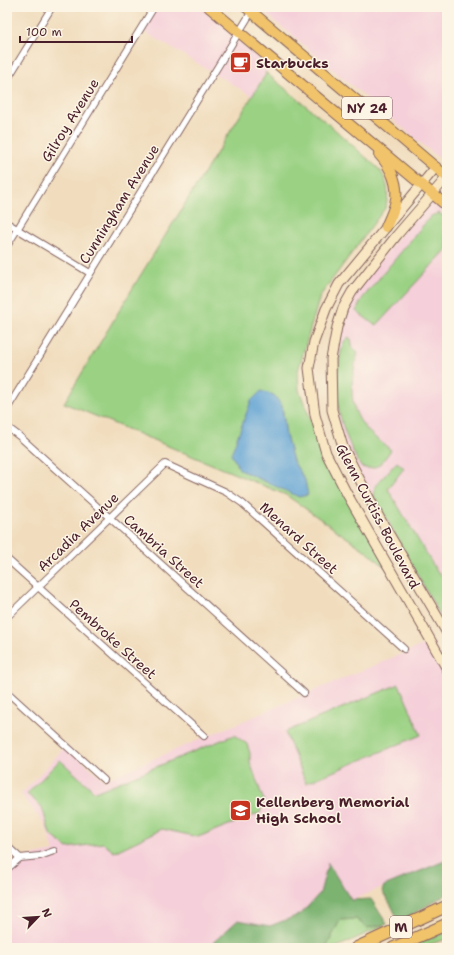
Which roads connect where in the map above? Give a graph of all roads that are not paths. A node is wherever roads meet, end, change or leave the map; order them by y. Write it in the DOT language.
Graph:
graph roads {
  1 [pos="52,7"];
  2 [pos="154,7"];
  3 [pos="209,7"];
  4 [pos="249,9"];
  5 [pos="239,32"];
  6 [pos="7,80"];
  7 [pos="355,128"];
  8 [pos="436,167"];
  9 [pos="447,177"];
  10 [pos="421,184"];
  11 [pos="432,194"];
  12 [pos="447,206"];
  13 [pos="7,223"];
  14 [pos="386,228"];
  15 [pos="17,229"];
  16 [pos="7,246"];
  17 [pos="90,273"];
  18 [pos="329,302"];
  19 [pos="343,308"];
  20 [pos="7,409"];
  21 [pos="7,428"];
  22 [pos="165,464"];
  23 [pos="110,518"];
  24 [pos="7,559"];
  25 [pos="38,587"];
  26 [pos="7,617"];
  27 [pos="447,633"];
  28 [pos="404,649"];
  29 [pos="447,669"];
  30 [pos="7,692"];
  31 [pos="304,693"];
  32 [pos="204,736"];
  33 [pos="104,780"];
  34 [pos="7,846"];
  35 [pos="54,851"];
  36 [pos="20,858"];
  37 [pos="7,869"];
  38 [pos="447,906"];
  39 [pos="447,924"];
  40 [pos="356,948"];
  41 [pos="393,948"];
  1 -- 6 [label="street"];
  2 -- 15 [label="street, Gilroy Avenue"];
  3 -- 5 [label="main road, NY 24"];
  4 -- 5 [label="street, Cunningham Avenue"];
  4 -- 8 [label="main road, NY 24"];
  5 -- 7 [label="main road, NY 24"];
  5 -- 17 [label="street, Cunningham Avenue"];
  7 -- 10 [label="main road, NY 24"];
  7 -- 14 [label="main road"];
  8 -- 9 [label="main road, NY 24"];
  8 -- 10 [label="main road, Glenn Curtiss Boulevard"];
  9 -- 11 [label="main road, Glenn Curtiss Boulevard"];
  10 -- 11 [label="main road, NY 24"];
  10 -- 14 [label="main road, Glenn Curtiss Boulevard"];
  11 -- 12 [label="main road, NY 24"];
  11 -- 19 [label="main road, Glenn Curtiss Boulevard"];
  13 -- 15 [label="street"];
  14 -- 18 [label="main road, Glenn Curtiss Boulevard"];
  15 -- 16 [label="street, Gilroy Avenue"];
  15 -- 17 [label="street"];
  17 -- 20 [label="street, Cunningham Avenue"];
  18 -- 19 [label="main road"];
  18 -- 29 [label="main road, Glenn Curtiss Boulevard"];
  19 -- 27 [label="main road, Glenn Curtiss Boulevard"];
  21 -- 23 [label="street, Cambria Street"];
  22 -- 23 [label="street, Arcadia Avenue"];
  22 -- 28 [label="street, Menard Street"];
  23 -- 25 [label="street, Arcadia Avenue"];
  23 -- 31 [label="street, Cambria Street"];
  24 -- 25 [label="street, Pembroke Street"];
  25 -- 26 [label="street, Arcadia Avenue"];
  25 -- 32 [label="street, Pembroke Street"];
  30 -- 33 [label="street"];
  34 -- 36 [label="street"];
  35 -- 36 [label="street"];
  36 -- 37 [label="street"];
  38 -- 40 [label="highway, M"];
  39 -- 41 [label="highway, M"];
}
